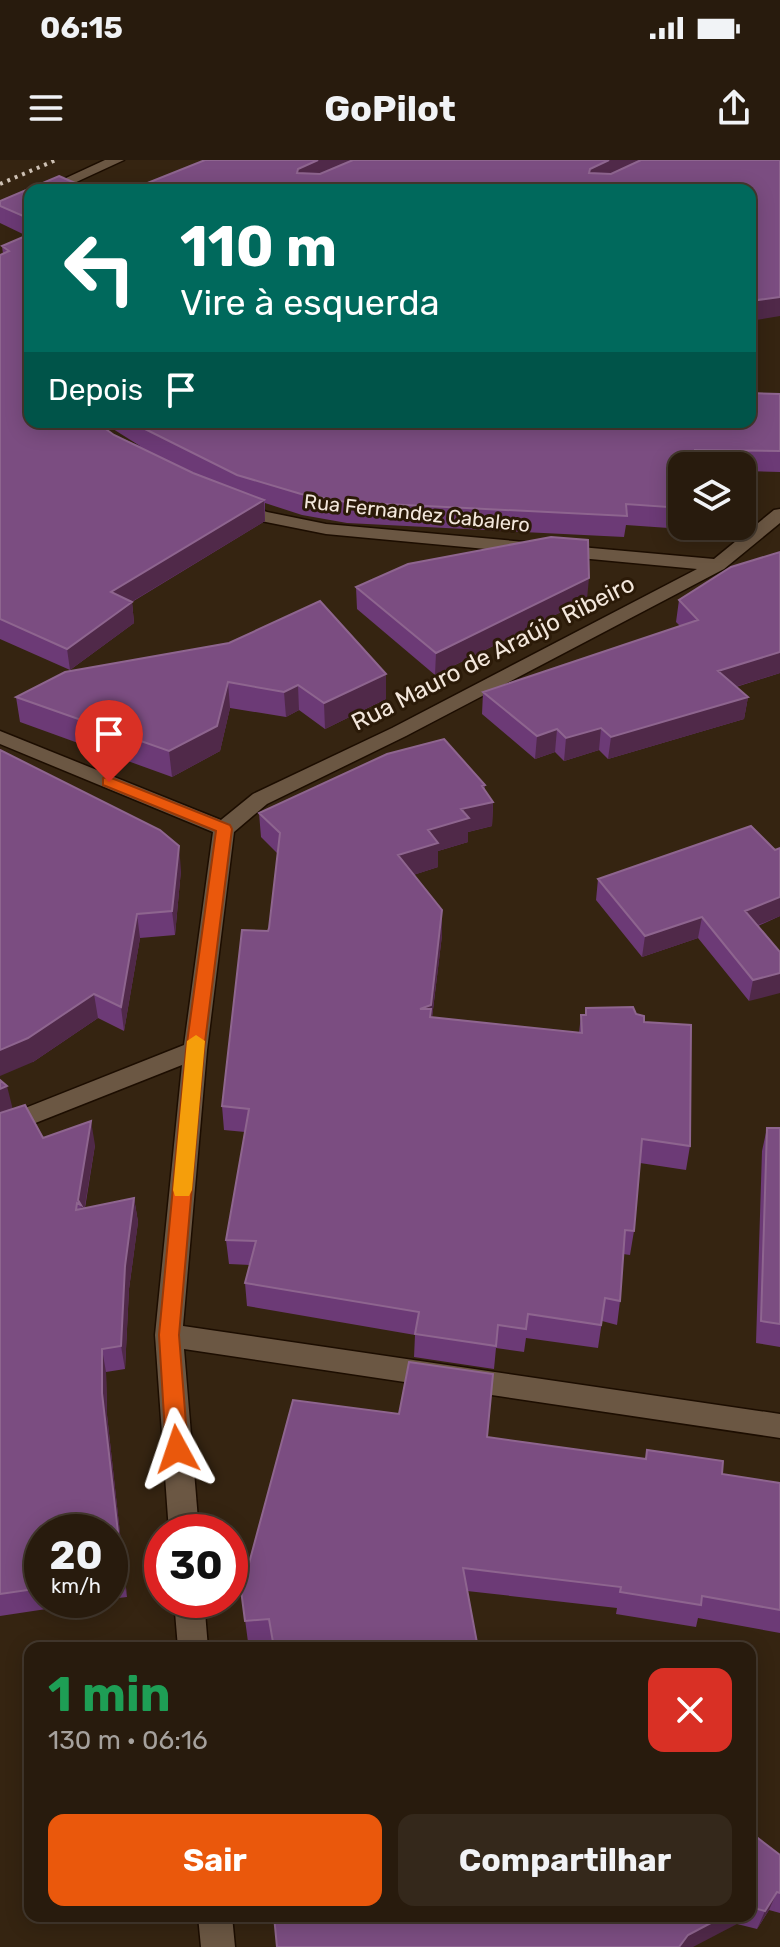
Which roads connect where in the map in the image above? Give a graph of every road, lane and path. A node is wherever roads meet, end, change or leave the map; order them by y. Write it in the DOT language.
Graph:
graph roads {
  1 [pos="117,160"];
  2 [pos="61,184"];
  3 [pos="220,498"];
  4 [pos="780,514"];
  5 [pos="718,565"];
  6 [pos="0,737"];
  7 [pos="224,829"];
  8 [pos="195,1050"];
  9 [pos="0,1128"];
  10 [pos="169,1335"];
  11 [pos="780,1426"];
  12 [pos="183,1514"];
  13 [pos="190,1618"];
  14 [pos="192,1642"];
  15 [pos="216,1922"];
  16 [pos="218,1947"];
  1 -- 2 [label="street"];
  3 -- 5 [label="street, Rua Fernandez Cabalero"];
  4 -- 5 [label="street, Rua Mauro de Araújo Ribeiro"];
  5 -- 7 [label="street, Rua Mauro de Araújo Ribeiro"];
  6 -- 7 [label="street"];
  7 -- 8 [label="street"];
  8 -- 9 [label="street"];
  8 -- 10 [label="street"];
  10 -- 11 [label="street"];
  10 -- 12 [label="street"];
  13 -- 14 [label="street"];
  15 -- 16 [label="street"];
}
